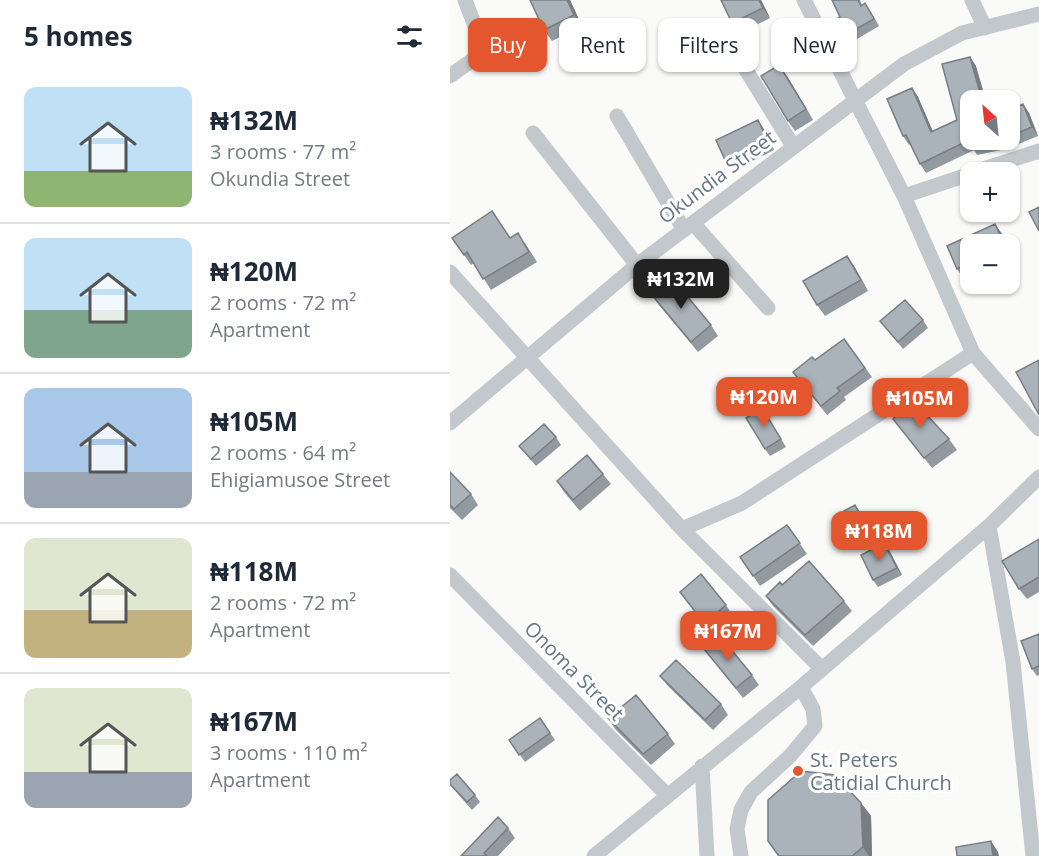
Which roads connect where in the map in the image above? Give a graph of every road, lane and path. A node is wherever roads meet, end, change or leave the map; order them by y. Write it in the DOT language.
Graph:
graph roads {
  1 [pos="465,0"];
  2 [pos="804,0"];
  3 [pos="972,0"];
  4 [pos="1039,14"];
  5 [pos="985,28"];
  6 [pos="747,72"];
  7 [pos="450,75"];
  8 [pos="855,99"];
  9 [pos="617,116"];
  10 [pos="533,133"];
  11 [pos="793,146"];
  12 [pos="1039,151"];
  13 [pos="1006,162"];
  14 [pos="960,177"];
  15 [pos="904,196"];
  16 [pos="688,226"];
  17 [pos="637,265"];
  18 [pos="450,272"];
  19 [pos="768,308"];
  20 [pos="973,352"];
  21 [pos="528,358"];
  22 [pos="450,423"];
  23 [pos="1039,429"];
  24 [pos="1039,477"];
  25 [pos="989,526"];
  26 [pos="682,529"];
  27 [pos="450,575"];
  28 [pos="821,668"];
  29 [pos="801,687"];
  30 [pos="702,766"];
  31 [pos="1033,773"];
  32 [pos="668,796"];
  33 [pos="594,856"];
  34 [pos="707,856"];
  35 [pos="741,856"];
  36 [pos="1033,856"];
  1 -- 7 [label="street"];
  2 -- 8 [label="street"];
  3 -- 5 [label="street"];
  4 -- 5 [label="street, Okundia Street"];
  5 -- 8 [label="street, Okundia Street"];
  6 -- 11 [label="street"];
  8 -- 11 [label="street, Okundia Street"];
  8 -- 15 [label="street"];
  9 -- 16 [label="street"];
  10 -- 17 [label="street"];
  11 -- 16 [label="street, Okundia Street"];
  12 -- 13 [label="street"];
  14 -- 15 [label="street"];
  15 -- 20 [label="street"];
  16 -- 17 [label="street, Okundia Street"];
  16 -- 19 [label="street"];
  17 -- 21 [label="street, Okundia Street"];
  18 -- 21 [label="street"];
  20 -- 23 [label="street"];
  20 -- 26 [label="street"];
  21 -- 22 [label="street, Okundia Street"];
  21 -- 26 [label="street"];
  24 -- 25 [label="street"];
  25 -- 28 [label="street"];
  25 -- 31 [label="street"];
  26 -- 28 [label="street"];
  27 -- 32 [label="street, Onoma Street"];
  28 -- 29 [label="street"];
  29 -- 30 [label="street"];
  29 -- 35 [label="street"];
  30 -- 32 [label="street"];
  30 -- 34 [label="street"];
  31 -- 36 [label="street"];
  32 -- 33 [label="street"];
}
